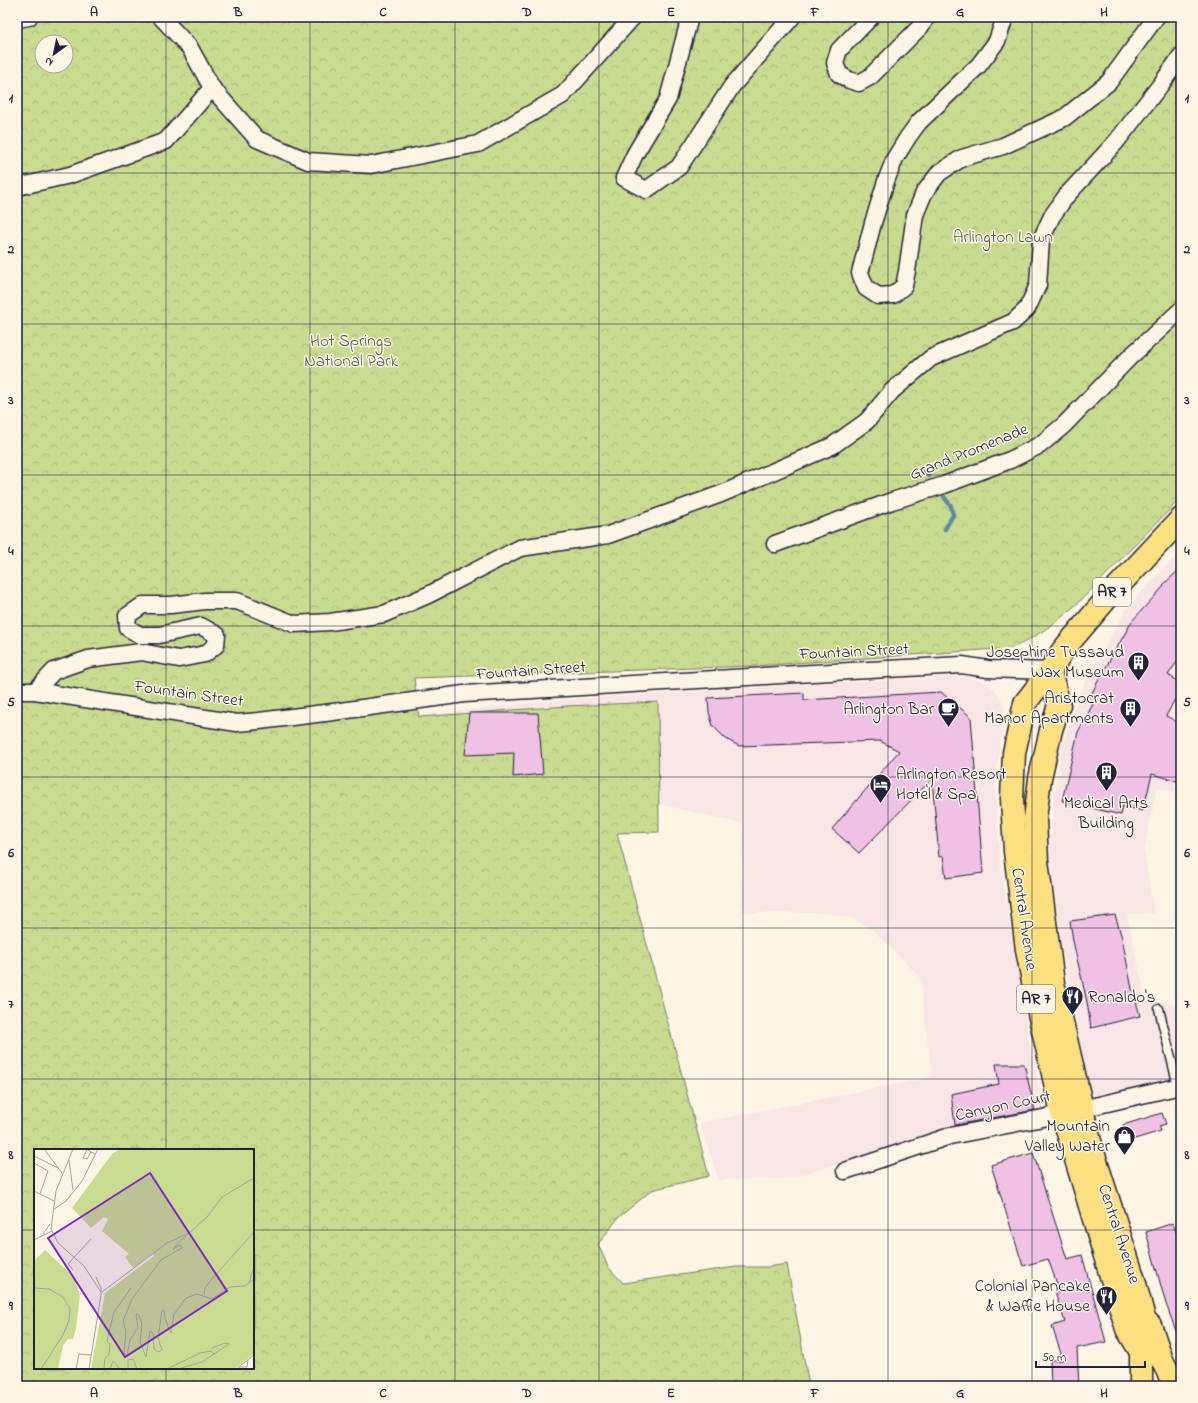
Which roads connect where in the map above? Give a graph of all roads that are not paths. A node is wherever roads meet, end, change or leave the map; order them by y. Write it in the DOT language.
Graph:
graph roads {
  1 [pos="29,17"];
  2 [pos="161,17"];
  3 [pos="633,17"];
  4 [pos="690,17"];
  5 [pos="792,17"];
  6 [pos="871,17"];
  7 [pos="927,17"];
  8 [pos="1005,17"];
  9 [pos="1156,17"];
  10 [pos="17,19"];
  11 [pos="1181,56"];
  12 [pos="212,88"];
  13 [pos="17,187"];
  14 [pos="1181,310"];
  15 [pos="1181,519"];
  16 [pos="775,544"];
  17 [pos="1050,671"];
  18 [pos="17,691"];
  19 [pos="35,691"];
  20 [pos="1160,1009"];
  21 [pos="1172,1088"];
  22 [pos="1072,1110"];
  23 [pos="845,1171"];
  24 [pos="1144,1318"];
  25 [pos="1141,1352"];
  26 [pos="1141,1386"];
  27 [pos="1175,1386"];
  1 -- 10 [label="street"];
  2 -- 12 [label="street"];
  3 -- 12 [label="street"];
  4 -- 5 [label="street"];
  6 -- 7 [label="street"];
  8 -- 9 [label="street"];
  11 -- 19 [label="street"];
  12 -- 13 [label="street"];
  14 -- 16 [label="street, Grand Promenade"];
  15 -- 17 [label="main road, Central Avenue / AR 7"];
  17 -- 19 [label="street, Fountain Street"];
  17 -- 22 [label="main road, Central Avenue"];
  17 -- 22 [label="main road, Central Avenue / AR 7"];
  18 -- 19 [label="street, Fountain Street"];
  20 -- 21 [label="lane"];
  21 -- 22 [label="street, Canyon Court"];
  22 -- 23 [label="street, Canyon Court"];
  22 -- 24 [label="main road, Central Avenue"];
  22 -- 25 [label="main road, Central Avenue / AR 7"];
  24 -- 25 [label="main road, Central Avenue"];
  24 -- 27 [label="main road"];
  25 -- 26 [label="main road, Central Avenue"];
}
